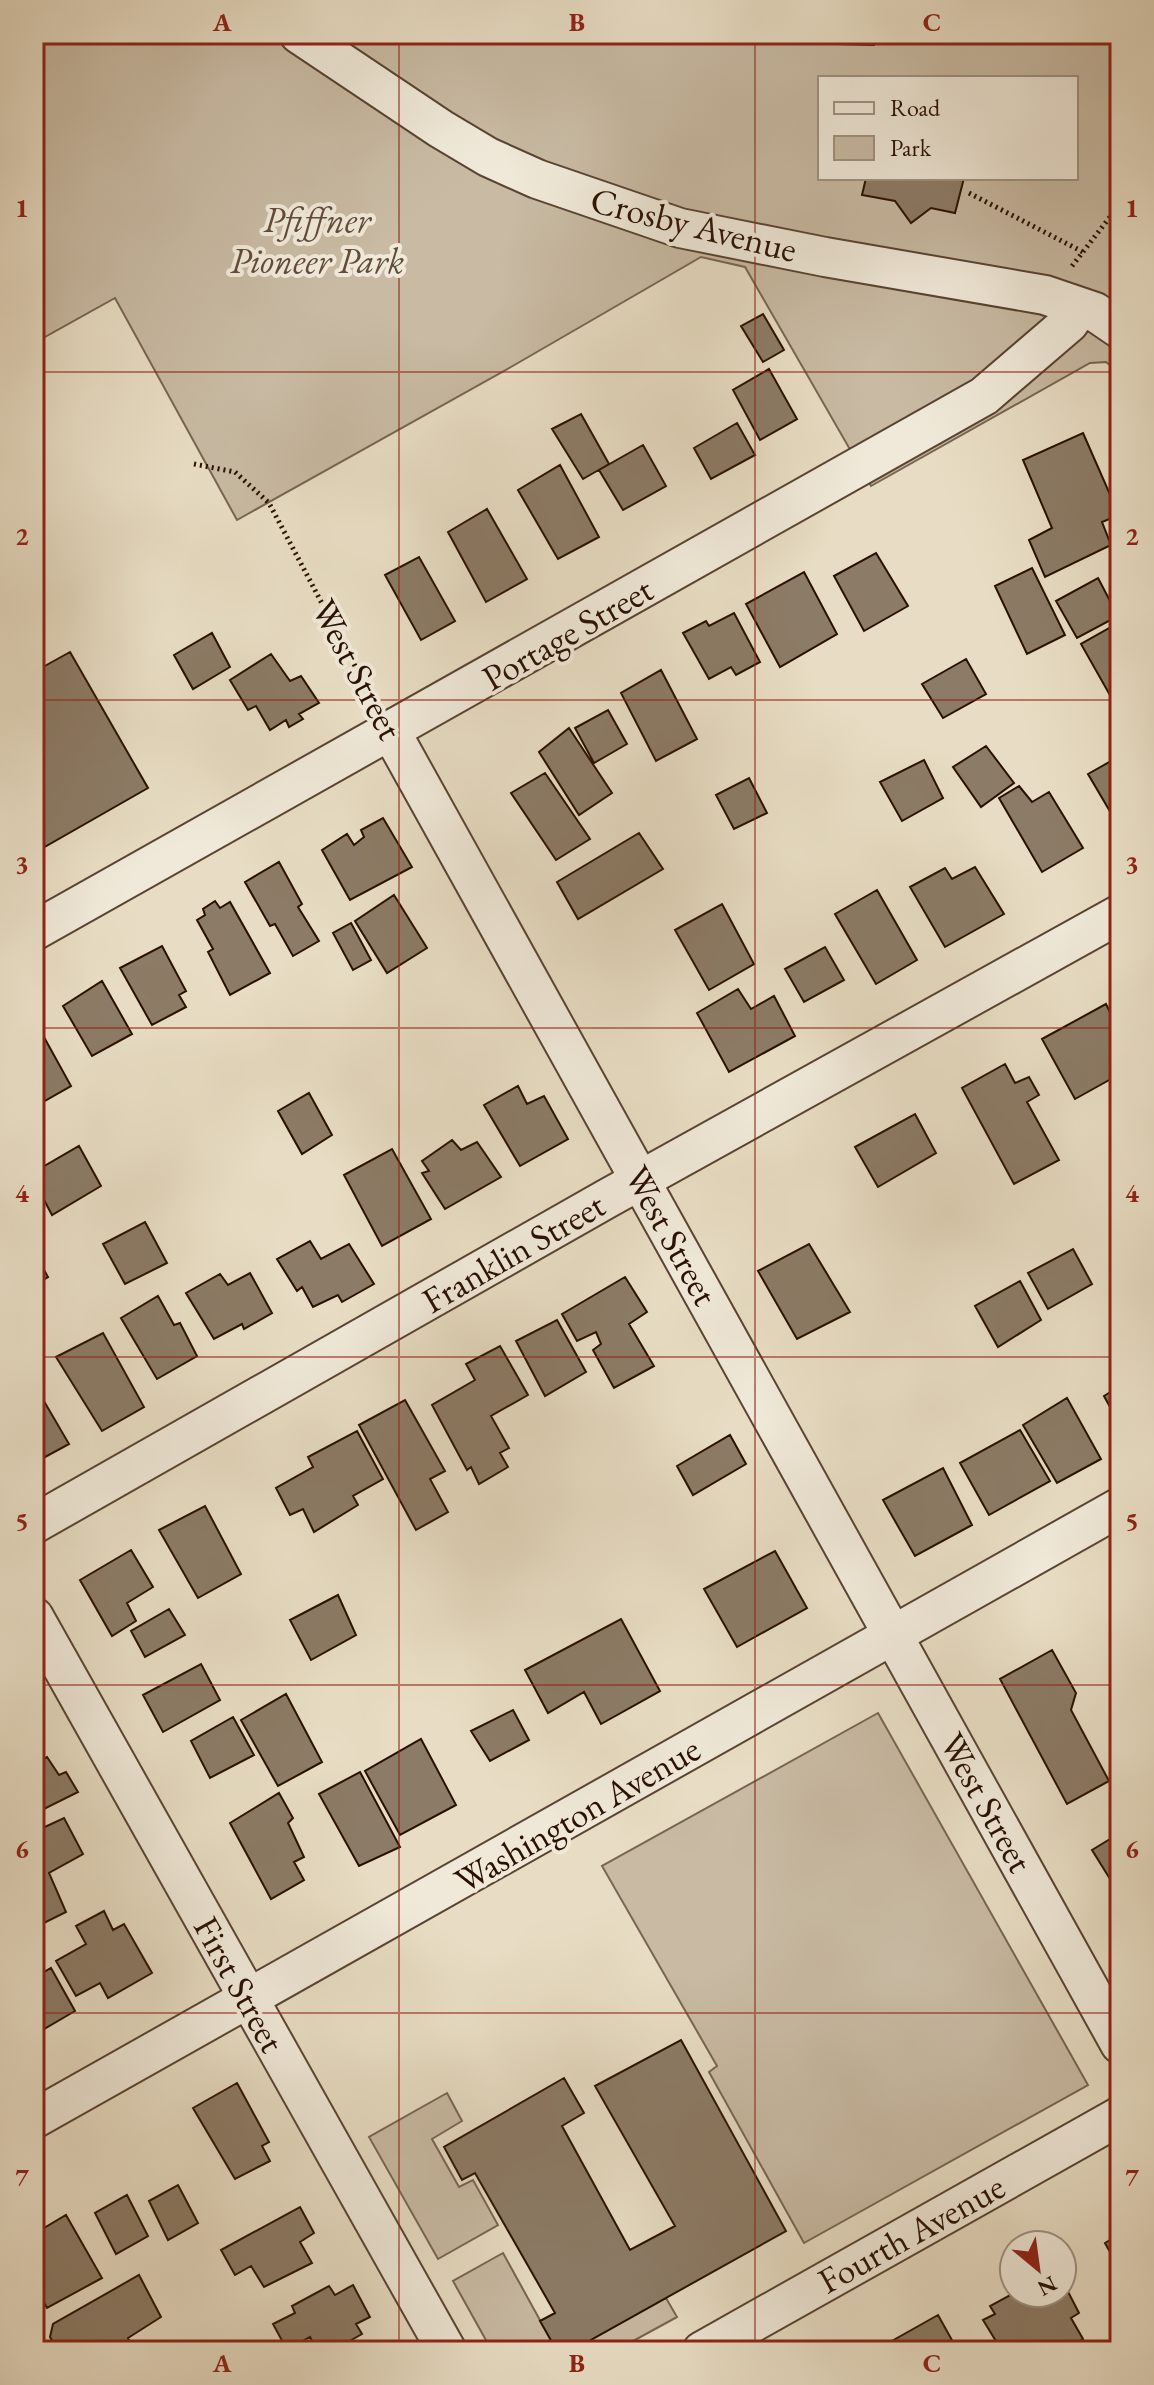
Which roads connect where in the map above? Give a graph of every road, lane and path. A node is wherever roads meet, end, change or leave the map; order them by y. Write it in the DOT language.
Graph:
graph roads {
  1 [pos="299,34"];
  2 [pos="969,193"];
  3 [pos="1120,204"];
  4 [pos="1083,252"];
  5 [pos="1072,292"];
  6 [pos="1120,329"];
  7 [pos="194,464"];
  8 [pos="391,732"];
  9 [pos="1120,914"];
  10 [pos="34,931"];
  11 [pos="641,1180"];
  12 [pos="1120,1507"];
  13 [pos="34,1524"];
  14 [pos="34,1617"];
  15 [pos="894,1634"];
  16 [pos="249,2000"];
  17 [pos="1120,2044"];
  18 [pos="1120,2116"];
  19 [pos="34,2119"];
  20 [pos="447,2351"];
  21 [pos="702,2351"];
  1 -- 5 [label="street, Crosby Avenue"];
  2 -- 4 [label="path"];
  3 -- 4 [label="path"];
  4 -- 5 [label="path"];
  5 -- 6 [label="street, Crosby Avenue"];
  5 -- 8 [label="street, Portage Street"];
  7 -- 8 [label="path, West Street"];
  8 -- 10 [label="street, Portage Street"];
  8 -- 11 [label="street, West Street"];
  9 -- 11 [label="street, Franklin Street"];
  11 -- 13 [label="street, Franklin Street"];
  11 -- 15 [label="street, West Street"];
  12 -- 15 [label="street, Washington Avenue"];
  14 -- 16 [label="street, First Street"];
  15 -- 16 [label="street, Washington Avenue"];
  15 -- 17 [label="street, West Street"];
  16 -- 19 [label="street, Washington Avenue"];
  16 -- 20 [label="street, First Street"];
  18 -- 21 [label="street, Fourth Avenue"];
}
